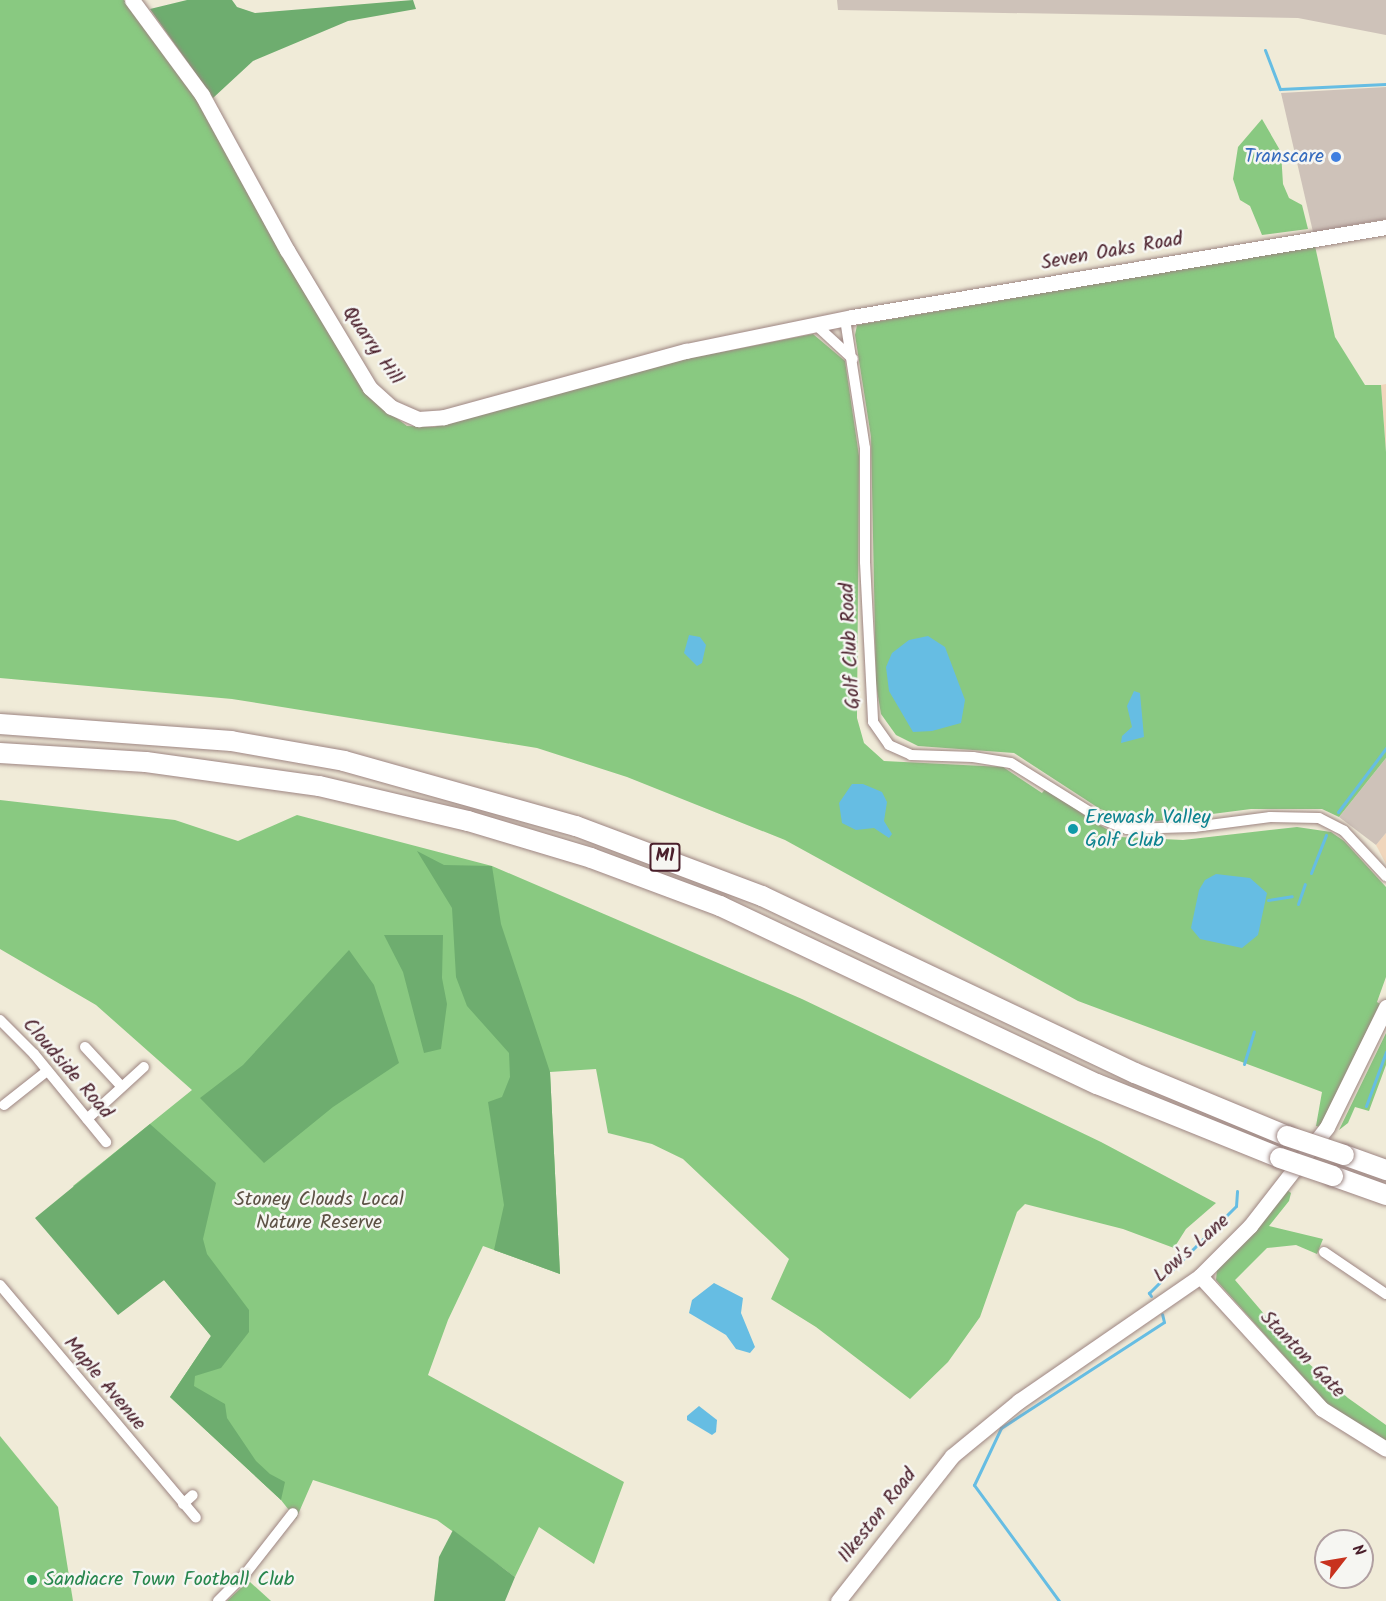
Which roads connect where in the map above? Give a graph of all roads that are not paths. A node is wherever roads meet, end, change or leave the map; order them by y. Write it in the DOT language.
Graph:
graph roads {
  1 [pos="132,0"];
  2 [pos="1386,227"];
  3 [pos="845,319"];
  4 [pos="816,325"];
  5 [pos="853,358"];
  6 [pos="0,724"];
  7 [pos="0,753"];
  8 [pos="1386,876"];
  9 [pos="1386,1007"];
  10 [pos="0,1020"];
  11 [pos="85,1047"];
  12 [pos="144,1067"];
  13 [pos="47,1071"];
  14 [pos="122,1087"];
  15 [pos="4,1105"];
  16 [pos="87,1119"];
  17 [pos="106,1142"];
  18 [pos="1386,1170"];
  19 [pos="1386,1195"];
  20 [pos="1324,1252"];
  21 [pos="1200,1276"];
  22 [pos="0,1285"];
  23 [pos="1386,1294"];
  24 [pos="1386,1449"];
  25 [pos="952,1456"];
  26 [pos="193,1495"];
  27 [pos="183,1504"];
  28 [pos="292,1514"];
  29 [pos="196,1518"];
  30 [pos="218,1601"];
  31 [pos="837,1601"];
  1 -- 4 [label="street, Quarry Hill"];
  2 -- 3 [label="street, Seven Oaks Road"];
  3 -- 4 [label="street, Quarry Hill"];
  3 -- 5 [label="street, Golf Club Road"];
  4 -- 5 [label="street"];
  5 -- 8 [label="street, Golf Club Road"];
  6 -- 18 [label="highway, M1, bridge"];
  7 -- 19 [label="highway, M1, bridge"];
  9 -- 21 [label="street, Low's Lane"];
  10 -- 13 [label="street, Cloudside Road"];
  11 -- 14 [label="street"];
  12 -- 14 [label="street"];
  13 -- 15 [label="street"];
  13 -- 16 [label="street, Cloudside Road"];
  14 -- 16 [label="street"];
  16 -- 17 [label="street, Cloudside Road"];
  20 -- 23 [label="street"];
  21 -- 24 [label="street, Stanton Gate"];
  21 -- 25 [label="street, Low's Lane"];
  22 -- 27 [label="street, Maple Avenue"];
  25 -- 31 [label="street, Ilkeston Road"];
  26 -- 27 [label="street"];
  27 -- 29 [label="street, Maple Avenue"];
  28 -- 30 [label="street"];
}
